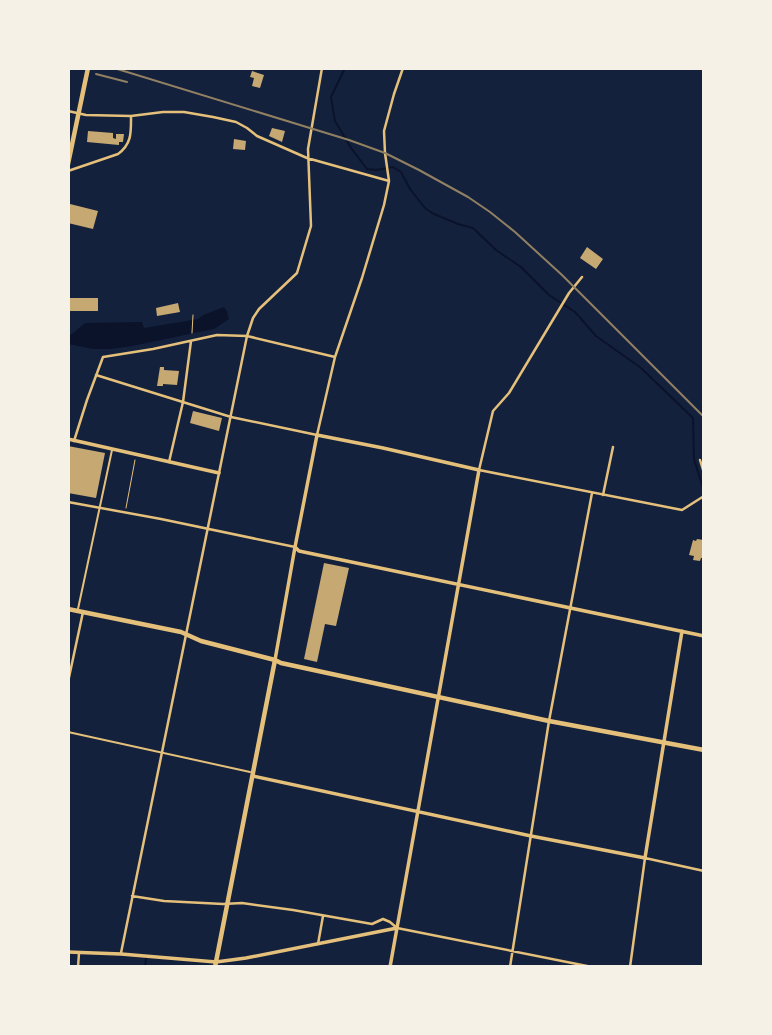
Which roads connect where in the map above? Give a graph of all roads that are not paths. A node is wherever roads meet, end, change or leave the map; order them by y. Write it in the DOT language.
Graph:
graph roads {
  1 [pos="88,68"];
  2 [pos="322,68"];
  3 [pos="403,68"];
  4 [pos="68,111"];
  5 [pos="131,116"];
  6 [pos="307,158"];
  7 [pos="68,164"];
  8 [pos="68,171"];
  9 [pos="389,181"];
  10 [pos="582,277"];
  11 [pos="247,336"];
  12 [pos="191,341"];
  13 [pos="335,356"];
  14 [pos="96,375"];
  15 [pos="183,402"];
  16 [pos="231,417"];
  17 [pos="317,435"];
  18 [pos="71,440"];
  19 [pos="613,447"];
  20 [pos="112,449"];
  21 [pos="700,460"];
  22 [pos="169,462"];
  23 [pos="479,470"];
  24 [pos="219,473"];
  25 [pos="704,473"];
  26 [pos="592,493"];
  27 [pos="603,495"];
  28 [pos="704,496"];
  29 [pos="68,502"];
  30 [pos="101,508"];
  31 [pos="209,528"];
  32 [pos="295,547"];
  33 [pos="457,584"];
  34 [pos="571,608"];
  35 [pos="68,609"];
  36 [pos="80,612"];
  37 [pos="682,631"];
  38 [pos="187,635"];
  39 [pos="704,636"];
  40 [pos="275,660"];
  41 [pos="68,682"];
  42 [pos="437,697"];
  43 [pos="549,721"];
  44 [pos="68,732"];
  45 [pos="664,743"];
  46 [pos="704,750"];
  47 [pos="162,753"];
  48 [pos="251,774"];
  49 [pos="417,811"];
  50 [pos="531,836"];
  51 [pos="645,858"];
  52 [pos="704,871"];
  53 [pos="132,896"];
  54 [pos="229,903"];
  55 [pos="323,915"];
  56 [pos="397,928"];
  57 [pos="318,944"];
  58 [pos="68,951"];
  59 [pos="513,951"];
  60 [pos="80,952"];
  61 [pos="121,954"];
  62 [pos="216,964"];
  63 [pos="78,967"];
  64 [pos="390,967"];
  65 [pos="510,967"];
  66 [pos="592,967"];
  67 [pos="630,967"];
  1 -- 7 [label="main road"];
  2 -- 6 [label="street"];
  3 -- 9 [label="street"];
  4 -- 5 [label="street"];
  5 -- 6 [label="street"];
  5 -- 8 [label="street"];
  6 -- 9 [label="street"];
  6 -- 11 [label="street"];
  9 -- 13 [label="street"];
  10 -- 23 [label="street"];
  11 -- 12 [label="street"];
  11 -- 13 [label="street"];
  11 -- 16 [label="street"];
  12 -- 14 [label="street"];
  12 -- 15 [label="street"];
  13 -- 17 [label="street"];
  14 -- 15 [label="street"];
  14 -- 18 [label="street"];
  15 -- 16 [label="street"];
  15 -- 22 [label="street"];
  16 -- 17 [label="street"];
  16 -- 24 [label="street"];
  17 -- 23 [label="street"];
  17 -- 32 [label="street"];
  18 -- 20 [label="street"];
  19 -- 27 [label="street"];
  20 -- 22 [label="street"];
  20 -- 30 [label="street"];
  21 -- 25 [label="street"];
  22 -- 24 [label="street"];
  23 -- 26 [label="street"];
  23 -- 33 [label="street"];
  24 -- 31 [label="street"];
  26 -- 27 [label="street"];
  26 -- 34 [label="street"];
  27 -- 28 [label="street"];
  29 -- 30 [label="street"];
  30 -- 31 [label="street"];
  30 -- 36 [label="street"];
  31 -- 32 [label="street"];
  31 -- 38 [label="street"];
  32 -- 33 [label="street"];
  32 -- 40 [label="street"];
  33 -- 34 [label="street"];
  33 -- 42 [label="street"];
  34 -- 37 [label="street"];
  34 -- 43 [label="street"];
  35 -- 36 [label="main road"];
  36 -- 38 [label="main road"];
  36 -- 41 [label="street"];
  37 -- 39 [label="street"];
  37 -- 45 [label="street"];
  38 -- 40 [label="main road"];
  38 -- 47 [label="street"];
  40 -- 42 [label="main road"];
  40 -- 48 [label="main road"];
  42 -- 43 [label="main road"];
  42 -- 49 [label="street"];
  43 -- 45 [label="main road"];
  43 -- 50 [label="street"];
  44 -- 47 [label="street"];
  45 -- 46 [label="main road"];
  45 -- 51 [label="street"];
  47 -- 48 [label="street"];
  47 -- 53 [label="street"];
  48 -- 49 [label="street"];
  48 -- 54 [label="main road"];
  49 -- 50 [label="street"];
  49 -- 56 [label="street"];
  50 -- 51 [label="street"];
  50 -- 59 [label="street"];
  51 -- 52 [label="street"];
  51 -- 67 [label="street"];
  53 -- 54 [label="street"];
  53 -- 61 [label="street"];
  54 -- 55 [label="street"];
  54 -- 62 [label="main road"];
  55 -- 56 [label="street"];
  55 -- 57 [label="street"];
  56 -- 57 [label="street"];
  56 -- 59 [label="street"];
  56 -- 64 [label="street"];
  57 -- 62 [label="street"];
  58 -- 60 [label="street"];
  59 -- 65 [label="street"];
  59 -- 66 [label="street"];
  60 -- 61 [label="street"];
  60 -- 63 [label="street"];
  61 -- 62 [label="street"];
}
